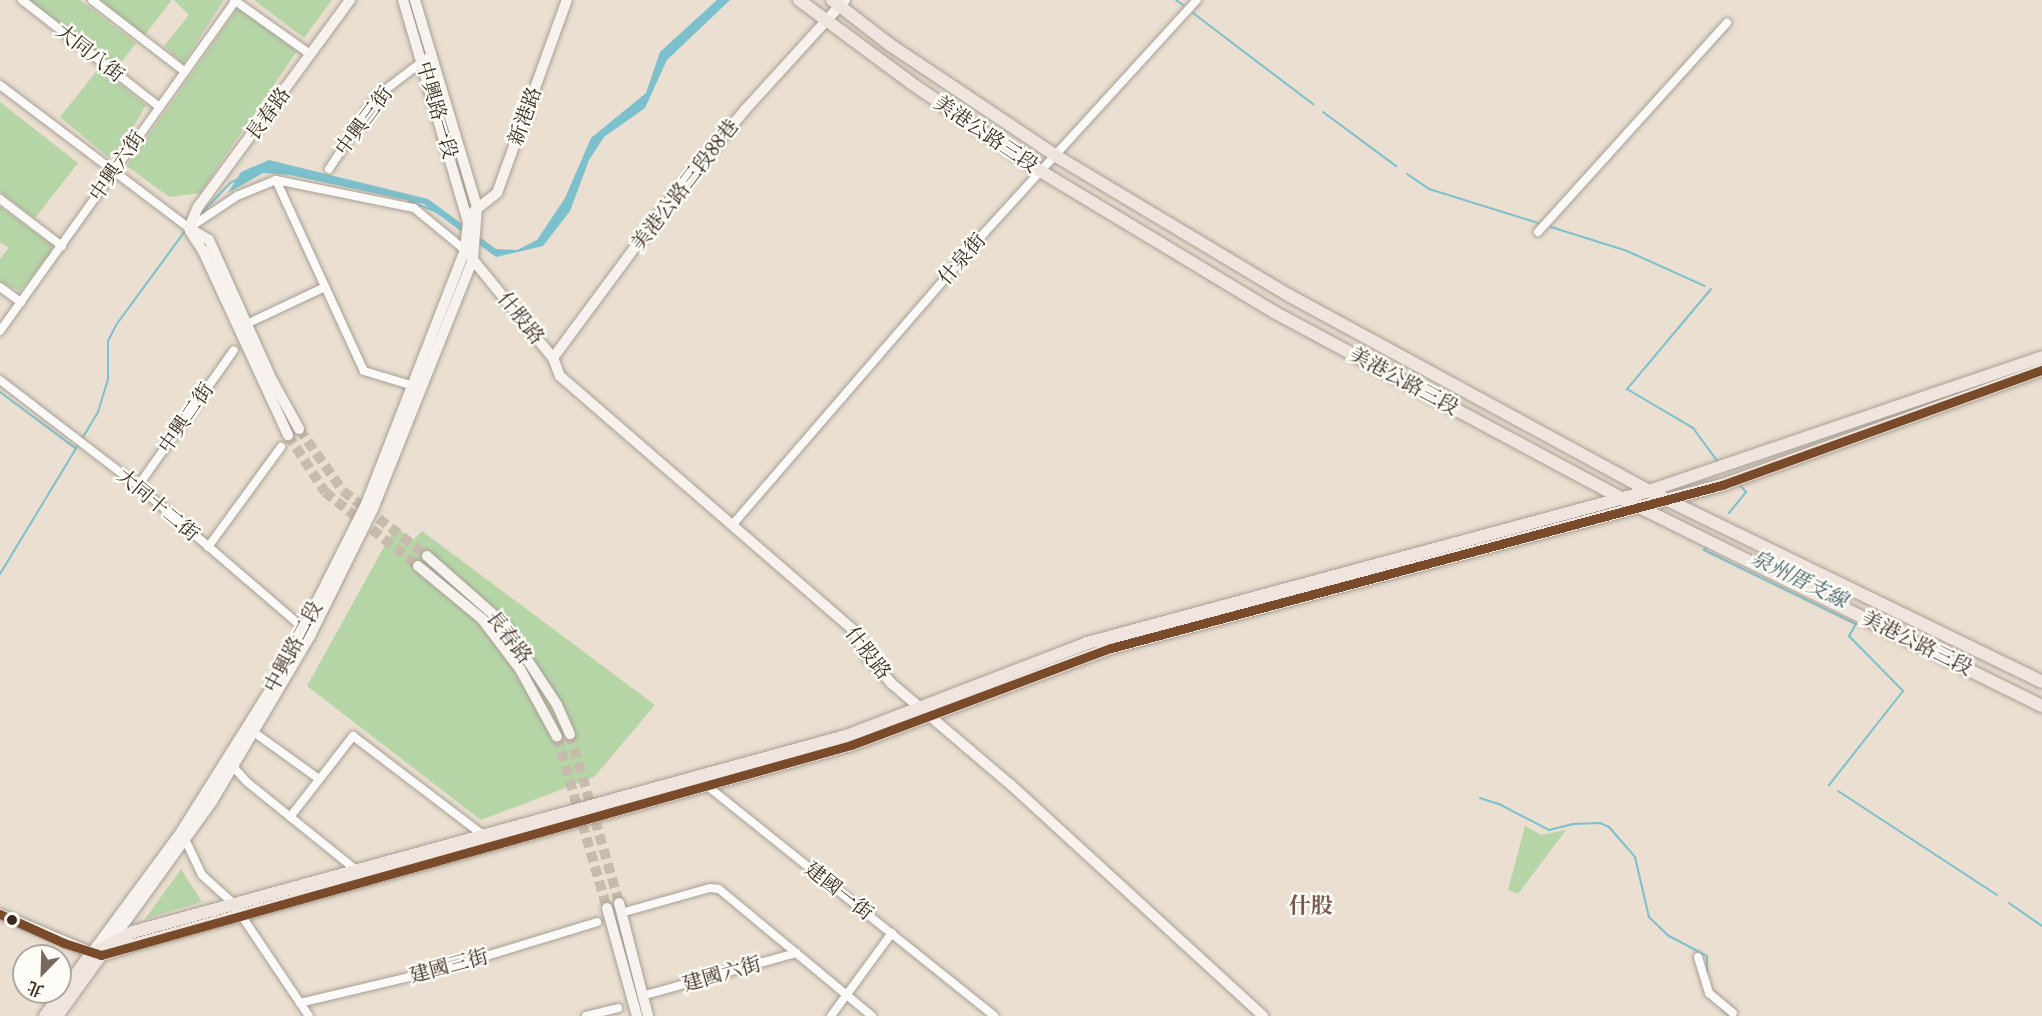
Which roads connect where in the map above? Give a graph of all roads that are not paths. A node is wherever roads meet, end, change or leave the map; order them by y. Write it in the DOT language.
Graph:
graph roads {
  1 [pos="22,0"];
  2 [pos="92,0"];
  3 [pos="235,0"];
  4 [pos="350,0"];
  5 [pos="403,0"];
  6 [pos="415,0"];
  7 [pos="567,0"];
  8 [pos="799,0"];
  9 [pos="1197,0"];
  10 [pos="839,2"];
  11 [pos="825,21"];
  12 [pos="1727,23"];
  13 [pos="310,54"];
  14 [pos="427,57"];
  15 [pos="184,71"];
  16 [pos="0,85"];
  17 [pos="158,106"];
  18 [pos="1056,156"];
  19 [pos="328,169"];
  20 [pos="115,170"];
  21 [pos="1042,172"];
  22 [pos="276,180"];
  23 [pos="0,199"];
  24 [pos="477,207"];
  25 [pos="187,224"];
  26 [pos="471,232"];
  27 [pos="1538,232"];
  28 [pos="62,246"];
  29 [pos="469,255"];
  30 [pos="0,287"];
  31 [pos="325,287"];
  32 [pos="21,302"];
  33 [pos="253,321"];
  34 [pos="0,331"];
  35 [pos="234,350"];
  36 [pos="2042,357"];
  37 [pos="554,358"];
  38 [pos="2042,370"];
  39 [pos="0,380"];
  40 [pos="419,388"];
  41 [pos="299,429"];
  42 [pos="288,435"];
  43 [pos="281,447"];
  44 [pos="138,486"];
  45 [pos="1649,491"];
  46 [pos="1621,498"];
  47 [pos="1666,499"];
  48 [pos="1638,507"];
  49 [pos="733,524"];
  50 [pos="208,547"];
  51 [pos="427,556"];
  52 [pos="418,566"];
  53 [pos="1321,586"];
  54 [pos="308,631"];
  55 [pos="2042,682"];
  56 [pos="2042,706"];
  57 [pos="919,708"];
  58 [pos="930,718"];
  59 [pos="252,730"];
  60 [pos="570,734"];
  61 [pos="557,737"];
  62 [pos="232,764"];
  63 [pos="319,779"];
  64 [pos="706,785"];
  65 [pos="290,817"];
  66 [pos="183,835"];
  67 [pos="483,835"];
  68 [pos="356,870"];
  69 [pos="619,903"];
  70 [pos="607,908"];
  71 [pos="236,909"];
  72 [pos="628,911"];
  73 [pos="0,914"];
  74 [pos="597,922"];
  75 [pos="892,933"];
  76 [pos="100,951"];
  77 [pos="795,953"];
  78 [pos="1698,957"];
  79 [pos="649,994"];
  80 [pos="847,995"];
  81 [pos="300,1003"];
  82 [pos="618,1008"];
  83 [pos="1733,1013"];
  84 [pos="45,1016"];
  85 [pos="57,1016"];
  86 [pos="309,1016"];
  87 [pos="586,1016"];
  88 [pos="637,1016"];
  89 [pos="648,1016"];
  90 [pos="831,1016"];
  91 [pos="872,1016"];
  92 [pos="994,1016"];
  93 [pos="1263,1016"];
  1 -- 17 [label="street, 大同八街"];
  2 -- 15 [label="street"];
  3 -- 13 [label="street"];
  3 -- 15 [label="street, 中興六街"];
  4 -- 13 [label="street, 長春路"];
  5 -- 14 [label="street, 中興路一段"];
  6 -- 14 [label="street, 中興路一段"];
  7 -- 24 [label="street, 新港路"];
  8 -- 11 [label="main road, 美港公路三段"];
  9 -- 18 [label="street, 什泉街"];
  10 -- 11 [label="street, 美港公路三段88巷"];
  10 -- 18 [label="main road, 美港公路三段"];
  11 -- 21 [label="main road, 美港公路三段"];
  11 -- 37 [label="street, 美港公路三段88巷"];
  12 -- 27 [label="street"];
  13 -- 25 [label="street, 長春路"];
  14 -- 19 [label="street, 中興三街"];
  14 -- 24 [label="street, 中興路一段"];
  14 -- 26 [label="street, 中興路一段"];
  15 -- 17 [label="street, 中興六街"];
  16 -- 20 [label="street"];
  17 -- 20 [label="street, 中興六街"];
  18 -- 21 [label="street, 什泉街"];
  18 -- 45 [label="main road, 美港公路三段"];
  20 -- 25 [label="street"];
  20 -- 28 [label="street, 中興六街"];
  21 -- 46 [label="main road, 美港公路三段"];
  21 -- 49 [label="street, 什泉街"];
  22 -- 25 [label="street"];
  22 -- 29 [label="street"];
  22 -- 31 [label="street"];
  23 -- 28 [label="street"];
  24 -- 26 [label="street, 新港路"];
  25 -- 41 [label="street"];
  25 -- 42 [label="street"];
  26 -- 29 [label="street, 中興路二段"];
  28 -- 32 [label="street, 中興六街"];
  29 -- 37 [label="street, 什股路"];
  29 -- 40 [label="street, 中興路二段"];
  30 -- 32 [label="street"];
  31 -- 33 [label="street"];
  31 -- 40 [label="street"];
  32 -- 34 [label="street, 中興六街"];
  35 -- 44 [label="street, 中興二街"];
  36 -- 45 [label="main road"];
  37 -- 49 [label="street, 什股路"];
  38 -- 47 [label="main road"];
  39 -- 44 [label="street, 大同十二街"];
  40 -- 54 [label="street, 中興路二段"];
  43 -- 50 [label="street"];
  44 -- 50 [label="street, 大同十二街"];
  45 -- 46 [label="main road"];
  45 -- 47 [label="main road, 美港公路三段"];
  46 -- 48 [label="main road, 美港公路三段"];
  46 -- 53 [label="main road"];
  47 -- 48 [label="main road"];
  47 -- 55 [label="main road, 美港公路三段"];
  48 -- 53 [label="main road"];
  48 -- 56 [label="main road, 美港公路三段"];
  49 -- 57 [label="street, 什股路"];
  50 -- 54 [label="street, 大同十二街"];
  51 -- 60 [label="street, 長春路"];
  52 -- 61 [label="street, 長春路"];
  53 -- 57 [label="main road"];
  53 -- 58 [label="main road"];
  54 -- 59 [label="street, 中興路二段"];
  57 -- 58 [label="street, 什股路"];
  57 -- 67 [label="main road"];
  58 -- 64 [label="main road"];
  58 -- 93 [label="street, 什股路"];
  59 -- 62 [label="street, 中興路二段"];
  59 -- 63 [label="street"];
  62 -- 65 [label="street"];
  62 -- 66 [label="street, 中興路二段"];
  63 -- 65 [label="street"];
  63 -- 67 [label="street"];
  64 -- 71 [label="main road"];
  64 -- 75 [label="street, 建國一街"];
  65 -- 68 [label="street"];
  66 -- 71 [label="street"];
  66 -- 76 [label="street, 中興路二段"];
  66 -- 76 [label="street, 中興路二段"];
  67 -- 68 [label="main road"];
  68 -- 71 [label="main road"];
  69 -- 89 [label="street"];
  70 -- 88 [label="street"];
  71 -- 76 [label="main road"];
  71 -- 81 [label="street"];
  72 -- 77 [label="street"];
  73 -- 76 [label="street"];
  74 -- 81 [label="street, 建國三街"];
  75 -- 80 [label="street, 建國一街"];
  75 -- 92 [label="street"];
  76 -- 84 [label="main road, 中興路二段"];
  76 -- 85 [label="main road, 中興路二段"];
  77 -- 79 [label="street, 建國六街"];
  77 -- 80 [label="street"];
  78 -- 83 [label="street"];
  80 -- 90 [label="street, 建國一街"];
  80 -- 91 [label="street"];
  81 -- 86 [label="street"];
  82 -- 87 [label="street"];
}
